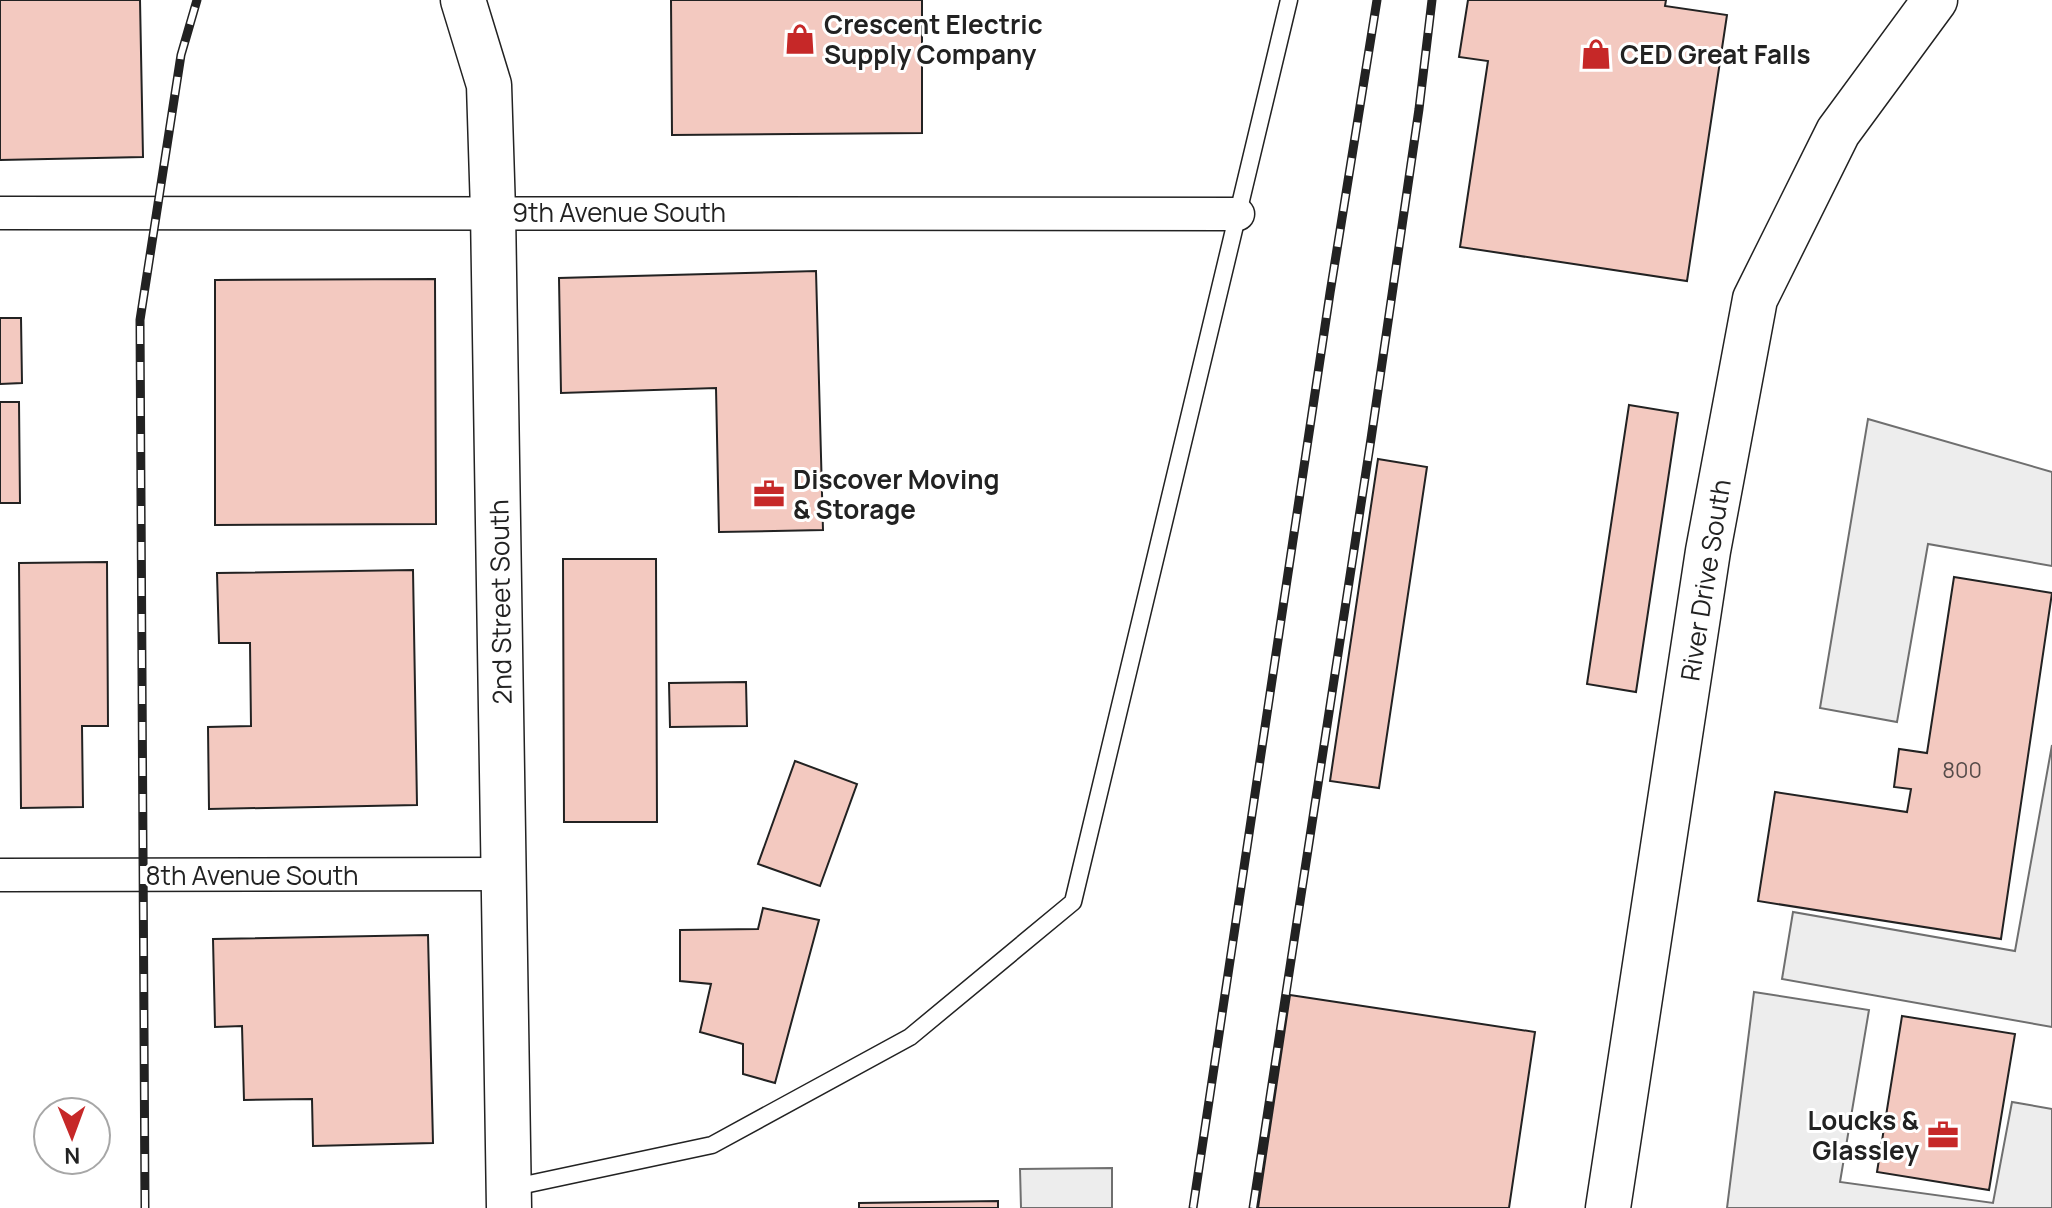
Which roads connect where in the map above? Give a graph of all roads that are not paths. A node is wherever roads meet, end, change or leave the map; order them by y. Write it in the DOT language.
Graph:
graph roads {
  1 [pos="463,0"];
  2 [pos="1289,0"];
  3 [pos="1935,0"];
  4 [pos="493,211"];
  5 [pos="0,213"];
  6 [pos="1238,214"];
  7 [pos="505,874"];
  8 [pos="0,875"];
  9 [pos="508,1198"];
  10 [pos="1608,1208"];
  1 -- 4 [label="main road, 2nd Street South"];
  2 -- 6 [label="lane"];
  3 -- 10 [label="main road, River Drive South"];
  4 -- 5 [label="street, 9th Avenue South"];
  4 -- 6 [label="street, 9th Avenue South"];
  4 -- 7 [label="main road, 2nd Street South"];
  6 -- 9 [label="lane"];
  7 -- 8 [label="street, 8th Avenue South"];
  7 -- 9 [label="main road, 2nd Street South"];
}
